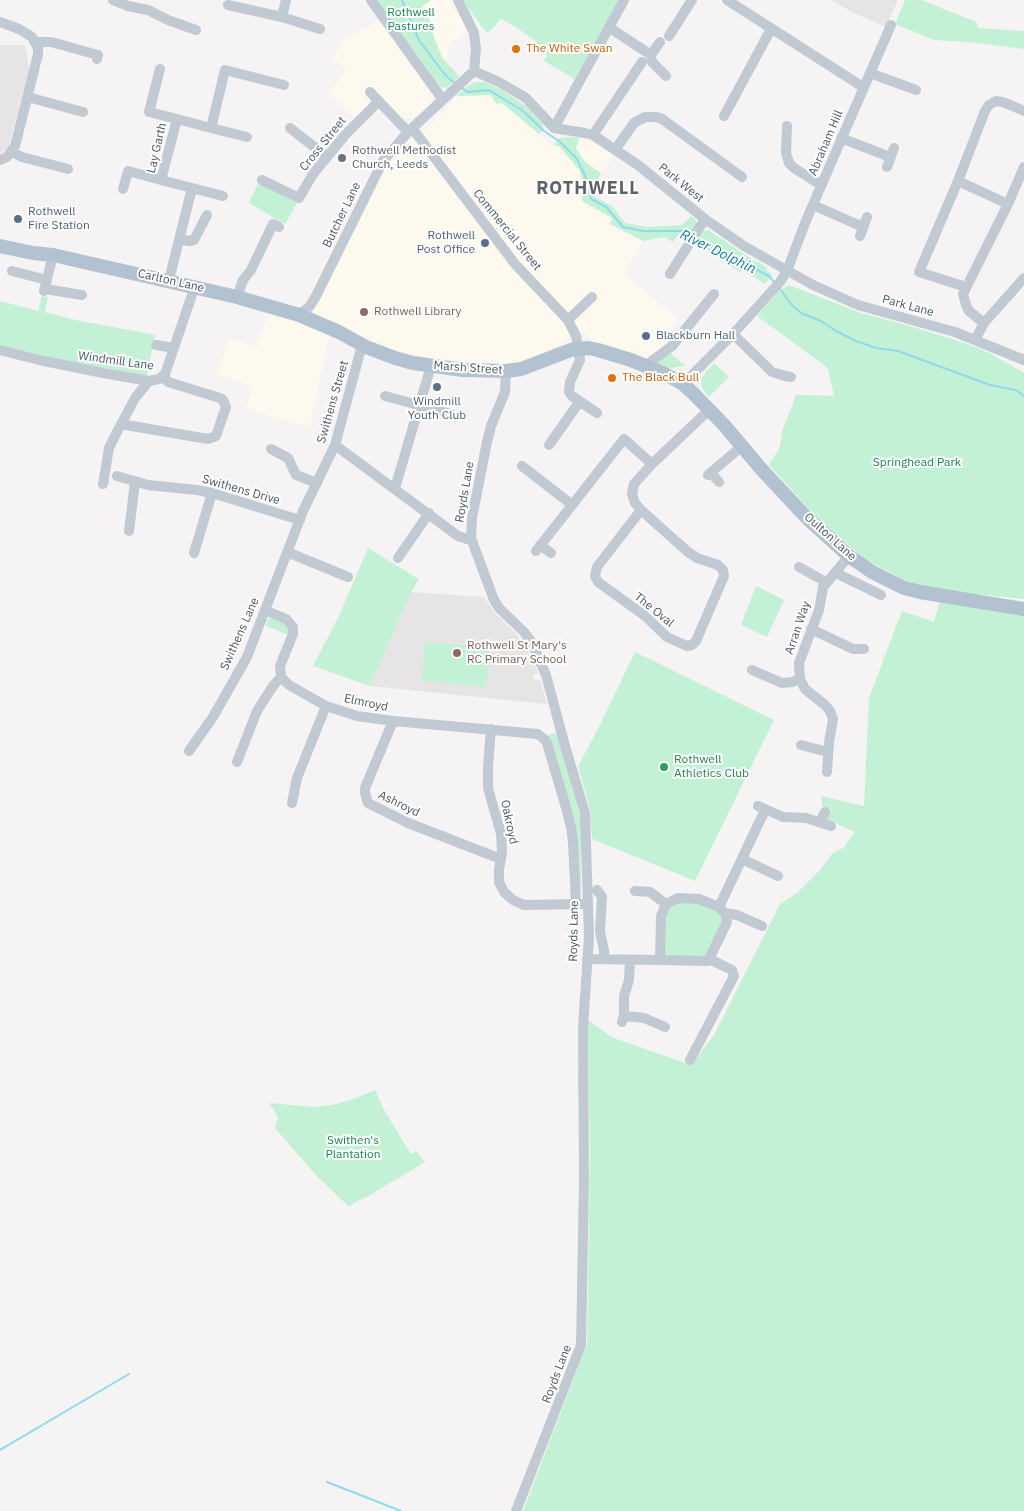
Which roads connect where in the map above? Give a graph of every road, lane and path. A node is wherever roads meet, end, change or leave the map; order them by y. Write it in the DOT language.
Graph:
graph roads {
  1 [pos="113,0"];
  2 [pos="286,0"];
  3 [pos="371,0"];
  4 [pos="458,0"];
  5 [pos="624,0"];
  6 [pos="692,0"];
  7 [pos="727,0"];
  8 [pos="228,5"];
  9 [pos="282,17"];
  10 [pos="0,22"];
  11 [pos="890,26"];
  12 [pos="610,28"];
  13 [pos="320,29"];
  14 [pos="771,29"];
  15 [pos="192,31"];
  16 [pos="669,36"];
  17 [pos="35,42"];
  18 [pos="660,42"];
  19 [pos="651,55"];
  20 [pos="96,59"];
  21 [pos="641,68"];
  22 [pos="160,69"];
  23 [pos="474,71"];
  24 [pos="870,73"];
  25 [pos="666,76"];
  26 [pos="284,85"];
  27 [pos="863,87"];
  28 [pos="916,90"];
  29 [pos="370,92"];
  30 [pos="28,97"];
  31 [pos="443,100"];
  32 [pos="379,101"];
  33 [pos="1024,111"];
  34 [pos="83,112"];
  35 [pos="724,116"];
  36 [pos="177,119"];
  37 [pos="787,126"];
  38 [pos="211,128"];
  39 [pos="290,128"];
  40 [pos="554,128"];
  41 [pos="410,130"];
  42 [pos="593,135"];
  43 [pos="247,137"];
  44 [pos="841,138"];
  45 [pos="615,150"];
  46 [pos="12,152"];
  47 [pos="327,157"];
  48 [pos="890,158"];
  49 [pos="0,160"];
  50 [pos="1024,167"];
  51 [pos="68,169"];
  52 [pos="742,177"];
  53 [pos="161,180"];
  54 [pos="262,180"];
  55 [pos="958,181"];
  56 [pos="821,185"];
  57 [pos="192,188"];
  58 [pos="123,189"];
  59 [pos="223,196"];
  60 [pos="813,204"];
  61 [pos="1008,204"];
  62 [pos="208,213"];
  63 [pos="867,217"];
  64 [pos="705,219"];
  65 [pos="279,227"];
  66 [pos="180,239"];
  67 [pos="0,246"];
  68 [pos="53,255"];
  69 [pos="787,271"];
  70 [pos="12,272"];
  71 [pos="670,274"];
  72 [pos="1024,278"];
  73 [pos="169,280"];
  74 [pos="195,286"];
  75 [pos="46,287"];
  76 [pos="966,287"];
  77 [pos="714,294"];
  78 [pos="82,295"];
  79 [pos="238,297"];
  80 [pos="592,297"];
  81 [pos="298,315"];
  82 [pos="568,320"];
  83 [pos="984,323"];
  84 [pos="339,332"];
  85 [pos="733,334"];
  86 [pos="975,340"];
  87 [pos="156,345"];
  88 [pos="362,345"];
  89 [pos="174,348"];
  90 [pos="579,349"];
  91 [pos="0,350"];
  92 [pos="1024,360"];
  93 [pos="431,366"];
  94 [pos="645,366"];
  95 [pos="506,371"];
  96 [pos="165,374"];
  97 [pos="792,377"];
  98 [pos="149,381"];
  99 [pos="683,384"];
  100 [pos="385,396"];
  101 [pos="580,401"];
  102 [pos="419,406"];
  103 [pos="710,409"];
  104 [pos="597,413"];
  105 [pos="451,414"];
  106 [pos="133,424"];
  107 [pos="335,445"];
  108 [pos="549,445"];
  109 [pos="742,446"];
  110 [pos="270,448"];
  111 [pos="652,464"];
  112 [pos="522,466"];
  113 [pos="117,476"];
  114 [pos="136,482"];
  115 [pos="719,482"];
  116 [pos="317,483"];
  117 [pos="103,484"];
  118 [pos="395,488"];
  119 [pos="212,493"];
  120 [pos="572,504"];
  121 [pos="641,510"];
  122 [pos="428,514"];
  123 [pos="300,520"];
  124 [pos="129,531"];
  125 [pos="471,538"];
  126 [pos="287,552"];
  127 [pos="194,553"];
  128 [pos="551,553"];
  129 [pos="849,556"];
  130 [pos="398,558"];
  131 [pos="799,565"];
  132 [pos="836,573"];
  133 [pos="348,577"];
  134 [pos="826,582"];
  135 [pos="881,595"];
  136 [pos="1024,609"];
  137 [pos="265,610"];
  138 [pos="811,629"];
  139 [pos="855,651"];
  140 [pos="752,670"];
  141 [pos="282,677"];
  142 [pos="800,679"];
  143 [pos="326,706"];
  144 [pos="393,721"];
  145 [pos="491,729"];
  146 [pos="541,736"];
  147 [pos="799,744"];
  148 [pos="188,751"];
  149 [pos="828,752"];
  150 [pos="237,762"];
  151 [pos="827,772"];
  152 [pos="292,803"];
  153 [pos="825,812"];
  154 [pos="820,822"];
  155 [pos="831,826"];
  156 [pos="502,859"];
  157 [pos="742,859"];
  158 [pos="778,876"];
  159 [pos="597,890"];
  160 [pos="635,891"];
  161 [pos="576,904"];
  162 [pos="588,904"];
  163 [pos="666,904"];
  164 [pos="722,910"];
  165 [pos="762,926"];
  166 [pos="709,958"];
  167 [pos="587,959"];
  168 [pos="604,959"];
  169 [pos="630,960"];
  170 [pos="660,960"];
  171 [pos="665,1027"];
  172 [pos="690,1060"];
  173 [pos="516,1511"];
  1 -- 15 [label="street"];
  2 -- 9 [label="street"];
  3 -- 31 [label="street"];
  4 -- 23 [label="street"];
  5 -- 12 [label="street"];
  6 -- 16 [label="street"];
  7 -- 14 [label="street"];
  8 -- 9 [label="street"];
  9 -- 13 [label="street"];
  10 -- 17 [label="street"];
  11 -- 24 [label="street, Abraham Hill"];
  12 -- 19 [label="street"];
  12 -- 40 [label="street"];
  14 -- 27 [label="street"];
  14 -- 35 [label="street"];
  17 -- 20 [label="street"];
  17 -- 30 [label="street"];
  18 -- 19 [label="street"];
  19 -- 25 [label="street"];
  21 -- 42 [label="street"];
  22 -- 36 [label="street"];
  23 -- 31 [label="street, Butcher Lane"];
  23 -- 40 [label="street"];
  24 -- 27 [label="street, Abraham Hill"];
  24 -- 28 [label="street"];
  26 -- 38 [label="street"];
  27 -- 44 [label="street, Abraham Hill"];
  29 -- 32 [label="street, Commercial Street"];
  30 -- 34 [label="street"];
  30 -- 46 [label="street"];
  31 -- 41 [label="street, Butcher Lane"];
  32 -- 41 [label="street, Commercial Street"];
  32 -- 47 [label="street, Cross Street"];
  33 -- 55 [label="street"];
  36 -- 38 [label="street, Lay Garth"];
  36 -- 53 [label="street, Lay Garth"];
  37 -- 56 [label="street"];
  38 -- 43 [label="street, Lay Garth"];
  39 -- 47 [label="street"];
  40 -- 42 [label="street, Park West"];
  41 -- 81 [label="street, Butcher Lane"];
  41 -- 82 [label="street, Commercial Street"];
  42 -- 45 [label="street, Park West"];
  44 -- 48 [label="street"];
  44 -- 56 [label="street, Abraham Hill"];
  45 -- 52 [label="street"];
  45 -- 64 [label="street, Park West"];
  46 -- 49 [label="street"];
  46 -- 51 [label="street"];
  47 -- 54 [label="street, Cross Street"];
  50 -- 61 [label="street"];
  53 -- 57 [label="street, Lay Garth"];
  53 -- 58 [label="street"];
  55 -- 61 [label="street"];
  55 -- 76 [label="street"];
  56 -- 60 [label="street, Abraham Hill"];
  57 -- 59 [label="street, Lay Garth"];
  57 -- 66 [label="street"];
  60 -- 63 [label="street"];
  60 -- 69 [label="street, Abraham Hill"];
  61 -- 76 [label="street"];
  62 -- 66 [label="street"];
  64 -- 69 [label="street, Park West"];
  64 -- 71 [label="street"];
  65 -- 79 [label="street"];
  66 -- 73 [label="street"];
  67 -- 68 [label="main road, Carlton Lane"];
  68 -- 73 [label="main road, Carlton Lane"];
  68 -- 75 [label="street"];
  69 -- 85 [label="street, Abraham Hill"];
  69 -- 86 [label="street, Park Lane"];
  70 -- 75 [label="street"];
  72 -- 83 [label="street"];
  73 -- 74 [label="main road, Carlton Lane"];
  74 -- 79 [label="main road, Carlton Lane"];
  74 -- 89 [label="street, Windmill Lane"];
  75 -- 78 [label="street"];
  76 -- 83 [label="street"];
  77 -- 94 [label="street"];
  79 -- 81 [label="main road, Carlton Lane"];
  80 -- 82 [label="street"];
  81 -- 84 [label="main road, Carlton Lane"];
  82 -- 90 [label="street, Commercial Street"];
  83 -- 86 [label="street"];
  84 -- 88 [label="main road, Marsh Street"];
  85 -- 97 [label="street"];
  85 -- 99 [label="street, Abraham Hill"];
  86 -- 92 [label="street, Park Lane"];
  87 -- 89 [label="street"];
  88 -- 93 [label="main road, Marsh Street"];
  88 -- 107 [label="street, Swithens Street"];
  89 -- 96 [label="street, Windmill Lane"];
  90 -- 94 [label="main road, Marsh Street"];
  90 -- 95 [label="main road, Marsh Street"];
  90 -- 101 [label="street"];
  91 -- 98 [label="street, Windmill Lane"];
  93 -- 95 [label="main road, Marsh Street"];
  93 -- 102 [label="street"];
  94 -- 99 [label="main road, Marsh Street"];
  95 -- 125 [label="street, Royds Lane"];
  96 -- 98 [label="street, Windmill Lane"];
  96 -- 106 [label="street"];
  98 -- 117 [label="street"];
  99 -- 103 [label="main road, Oulton Lane"];
  100 -- 102 [label="street"];
  101 -- 104 [label="street"];
  101 -- 108 [label="street"];
  102 -- 105 [label="street"];
  102 -- 118 [label="street"];
  103 -- 109 [label="main road, Oulton Lane"];
  103 -- 111 [label="street, The Oval"];
  107 -- 116 [label="street, Swithens Street"];
  107 -- 118 [label="street"];
  109 -- 115 [label="street"];
  109 -- 129 [label="main road, Oulton Lane"];
  110 -- 116 [label="street"];
  111 -- 120 [label="street"];
  111 -- 121 [label="street, The Oval"];
  112 -- 120 [label="street"];
  113 -- 114 [label="street, Swithens Drive"];
  114 -- 119 [label="street, Swithens Drive"];
  114 -- 124 [label="street"];
  116 -- 123 [label="street, Swithens Street"];
  118 -- 122 [label="street"];
  119 -- 123 [label="street, Swithens Drive"];
  119 -- 127 [label="street"];
  120 -- 128 [label="street"];
  121 -- 121 [label="street, The Oval"];
  122 -- 125 [label="street"];
  122 -- 130 [label="street"];
  123 -- 126 [label="street, Swithens Lane"];
  125 -- 162 [label="street, Royds Lane"];
  126 -- 133 [label="street"];
  126 -- 137 [label="street, Swithens Lane"];
  129 -- 132 [label="street"];
  129 -- 136 [label="main road, Oulton Lane"];
  131 -- 134 [label="street"];
  132 -- 134 [label="street"];
  132 -- 135 [label="street"];
  134 -- 138 [label="street, Arran Way"];
  137 -- 141 [label="street"];
  137 -- 148 [label="street, Swithens Lane"];
  138 -- 139 [label="street"];
  138 -- 142 [label="street, Arran Way"];
  140 -- 142 [label="street"];
  141 -- 143 [label="street, Elmroyd"];
  141 -- 150 [label="street"];
  142 -- 149 [label="street"];
  143 -- 144 [label="street, Elmroyd"];
  143 -- 152 [label="street"];
  144 -- 145 [label="street, Elmroyd"];
  144 -- 156 [label="street, Ashroyd"];
  145 -- 146 [label="street, Elmroyd"];
  145 -- 156 [label="street, Oakroyd"];
  146 -- 161 [label="street, Royds Lane"];
  147 -- 149 [label="street"];
  149 -- 151 [label="street"];
  153 -- 154 [label="street"];
  154 -- 155 [label="street"];
  154 -- 157 [label="street"];
  156 -- 161 [label="street, Oakroyd"];
  157 -- 158 [label="street"];
  157 -- 164 [label="street"];
  159 -- 168 [label="street"];
  160 -- 163 [label="street"];
  161 -- 162 [label="street, Oakroyd"];
  162 -- 167 [label="street, Royds Lane"];
  163 -- 164 [label="street"];
  163 -- 170 [label="street"];
  164 -- 165 [label="street"];
  164 -- 166 [label="street"];
  166 -- 170 [label="street"];
  166 -- 172 [label="street"];
  167 -- 168 [label="street"];
  167 -- 173 [label="street, Royds Lane"];
  168 -- 169 [label="street"];
  169 -- 170 [label="street"];
  169 -- 171 [label="street"];
}
